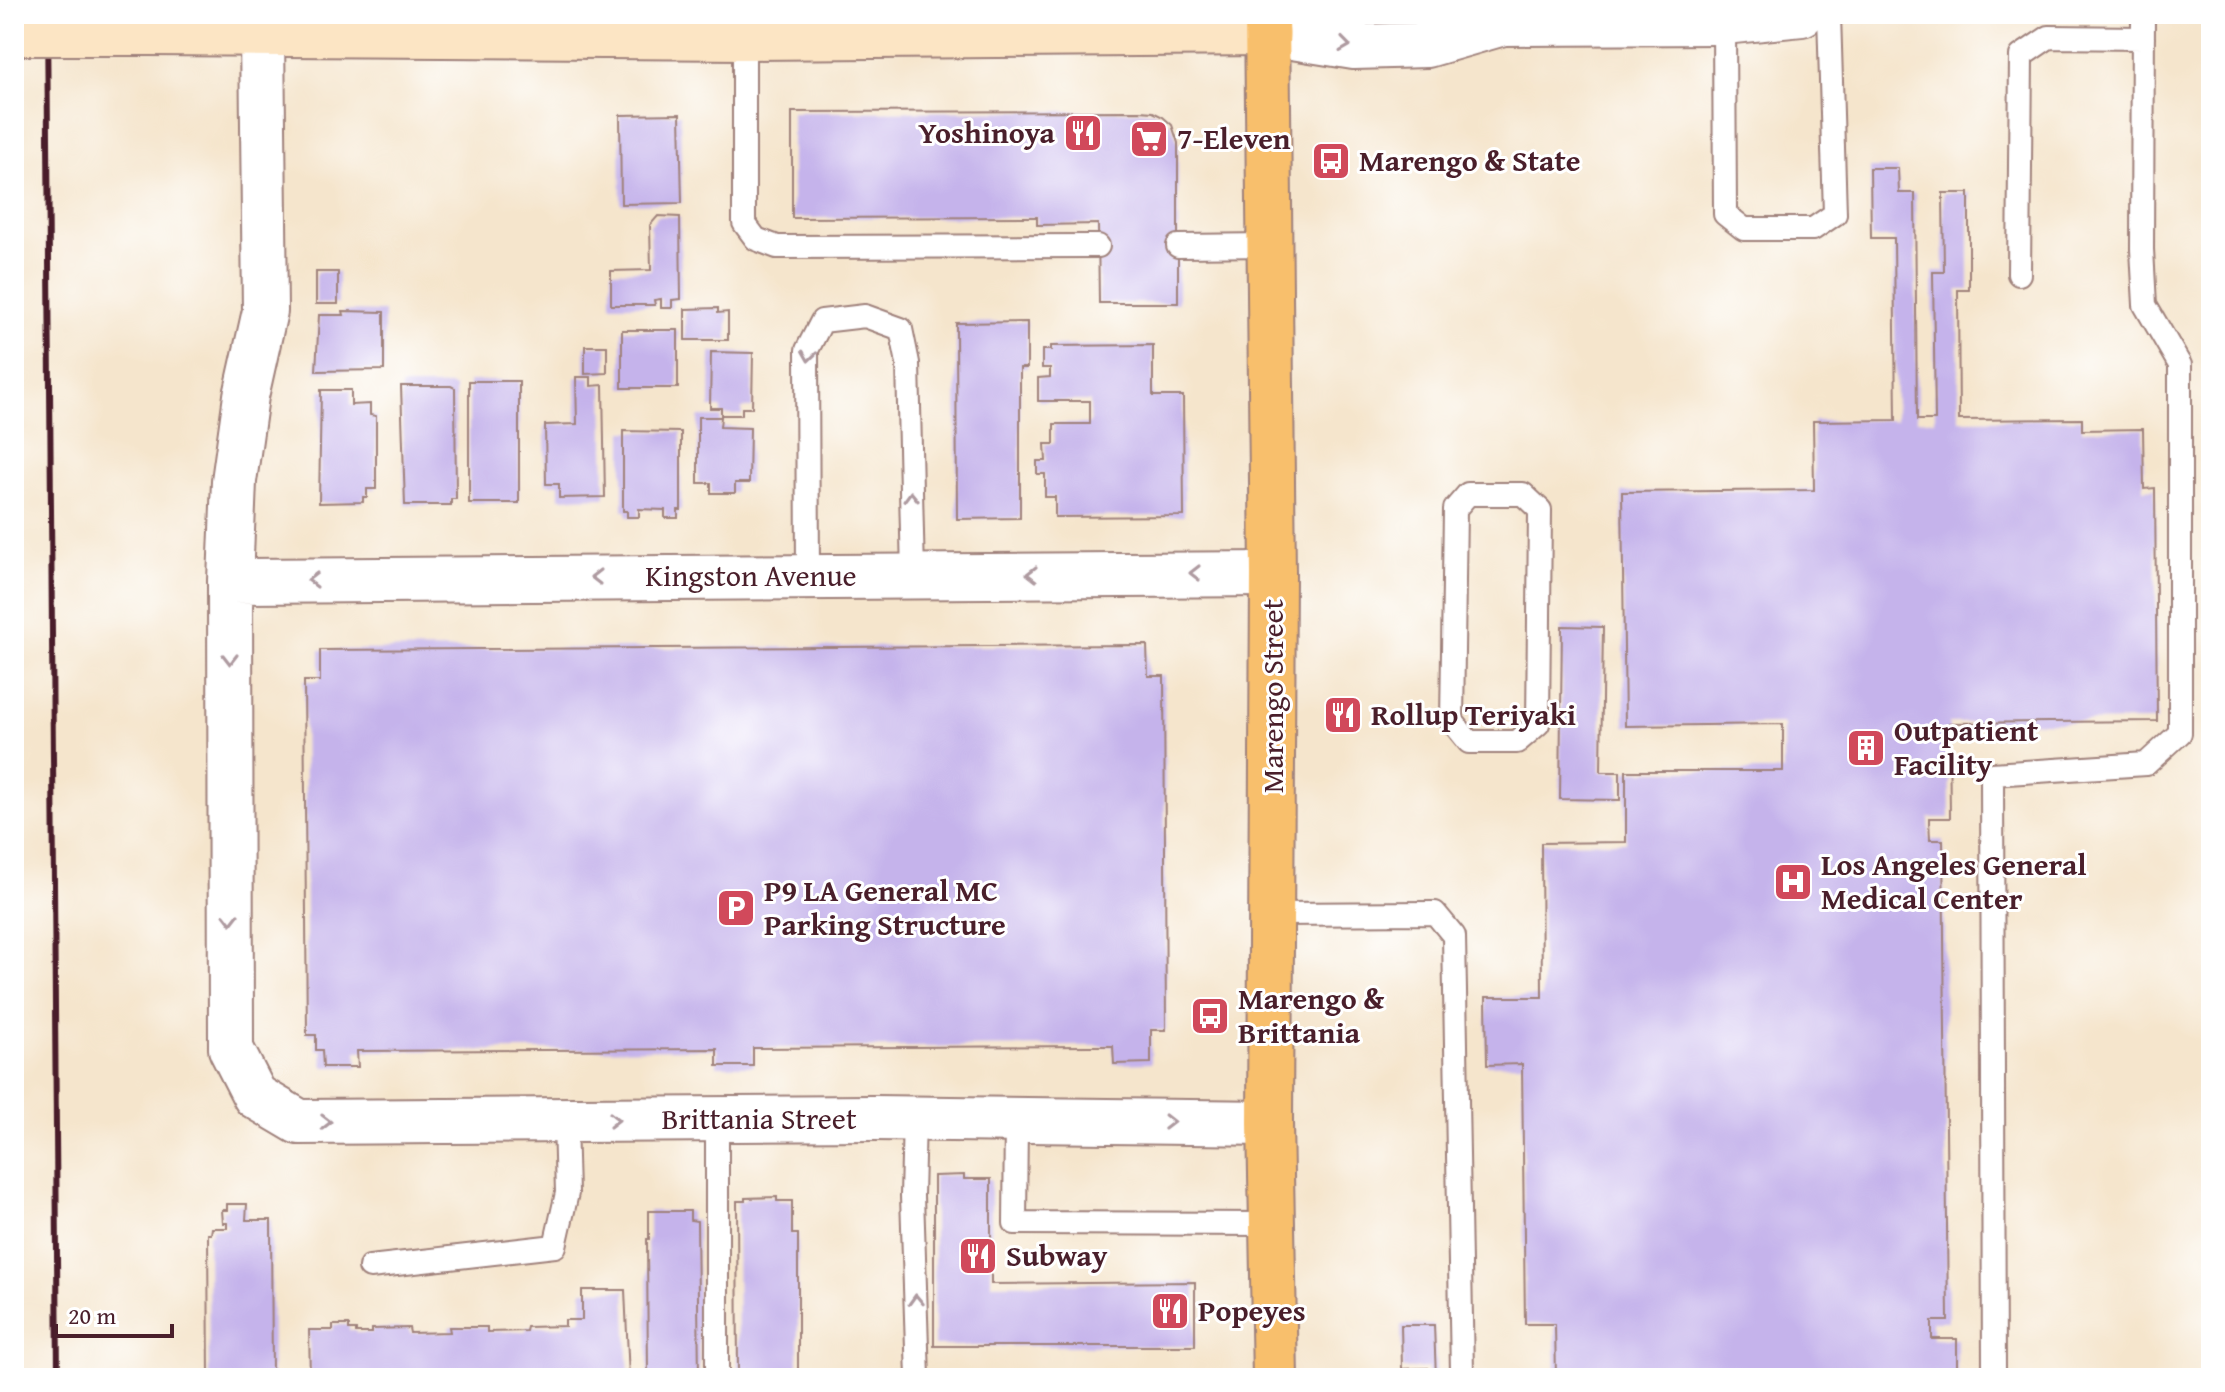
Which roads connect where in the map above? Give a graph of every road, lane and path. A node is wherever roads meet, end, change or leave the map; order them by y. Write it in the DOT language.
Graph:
graph roads {
  1 [pos="1307,14"];
  2 [pos="1802,14"];
  3 [pos="1829,14"];
  4 [pos="2143,14"];
  5 [pos="1493,18"];
  6 [pos="1724,22"];
  7 [pos="1268,23"];
  8 [pos="359,24"];
  9 [pos="1032,24"];
  10 [pos="1136,24"];
  11 [pos="910,25"];
  12 [pos="14,33"];
  13 [pos="262,33"];
  14 [pos="744,37"];
  15 [pos="2143,38"];
  16 [pos="1271,245"];
  17 [pos="1098,246"];
  18 [pos="1178,246"];
  19 [pos="2019,274"];
  20 [pos="1454,572"];
  21 [pos="1273,574"];
  22 [pos="913,575"];
  23 [pos="808,576"];
  24 [pos="230,581"];
  25 [pos="1273,914"];
  26 [pos="914,1118"];
  27 [pos="1016,1120"];
  28 [pos="717,1121"];
  29 [pos="565,1122"];
  30 [pos="1270,1123"];
  31 [pos="1273,1224"];
  32 [pos="370,1267"];
  33 [pos="1462,1373"];
  34 [pos="717,1378"];
  35 [pos="918,1378"];
  36 [pos="935,1378"];
  37 [pos="1275,1378"];
  38 [pos="1994,1378"];
  1 -- 7 [label="street"];
  2 -- 6 [label="street"];
  3 -- 6 [label="lane"];
  4 -- 15 [label="lane"];
  5 -- 6 [label="street"];
  7 -- 5 [label="street, one-way"];
  7 -- 10 [label="main road"];
  7 -- 16 [label="main road, Marengo Street"];
  8 -- 13 [label="main road"];
  8 -- 14 [label="main road"];
  9 -- 10 [label="main road"];
  9 -- 11 [label="main road"];
  11 -- 14 [label="main road"];
  12 -- 13 [label="main road, bridge"];
  13 -- 24 [label="street"];
  14 -- 17 [label="lane"];
  15 -- 19 [label="lane"];
  15 -- 38 [label="lane"];
  16 -- 18 [label="lane"];
  16 -- 21 [label="main road, Marengo Street"];
  20 -- 20 [label="lane"];
  21 -- 22 [label="street, Kingston Avenue, one-way"];
  21 -- 25 [label="main road, Marengo Street"];
  22 -- 23 [label="street, Kingston Avenue"];
  22 -- 23 [label="lane, one-way"];
  23 -- 24 [label="street, Kingston Avenue, one-way"];
  24 -- 29 [label="street, Brittania Street, one-way"];
  25 -- 30 [label="main road, Marengo Street"];
  25 -- 33 [label="lane"];
  26 -- 27 [label="street, Brittania Street"];
  26 -- 28 [label="street, Brittania Street"];
  35 -- 26 [label="lane, one-way"];
  27 -- 30 [label="street, Brittania Street, one-way"];
  27 -- 31 [label="lane"];
  29 -- 28 [label="street, Brittania Street, one-way"];
  28 -- 34 [label="lane"];
  29 -- 32 [label="lane"];
  30 -- 31 [label="main road, Marengo Street"];
  31 -- 37 [label="main road, Marengo Street"];
  35 -- 36 [label="lane"];
}
